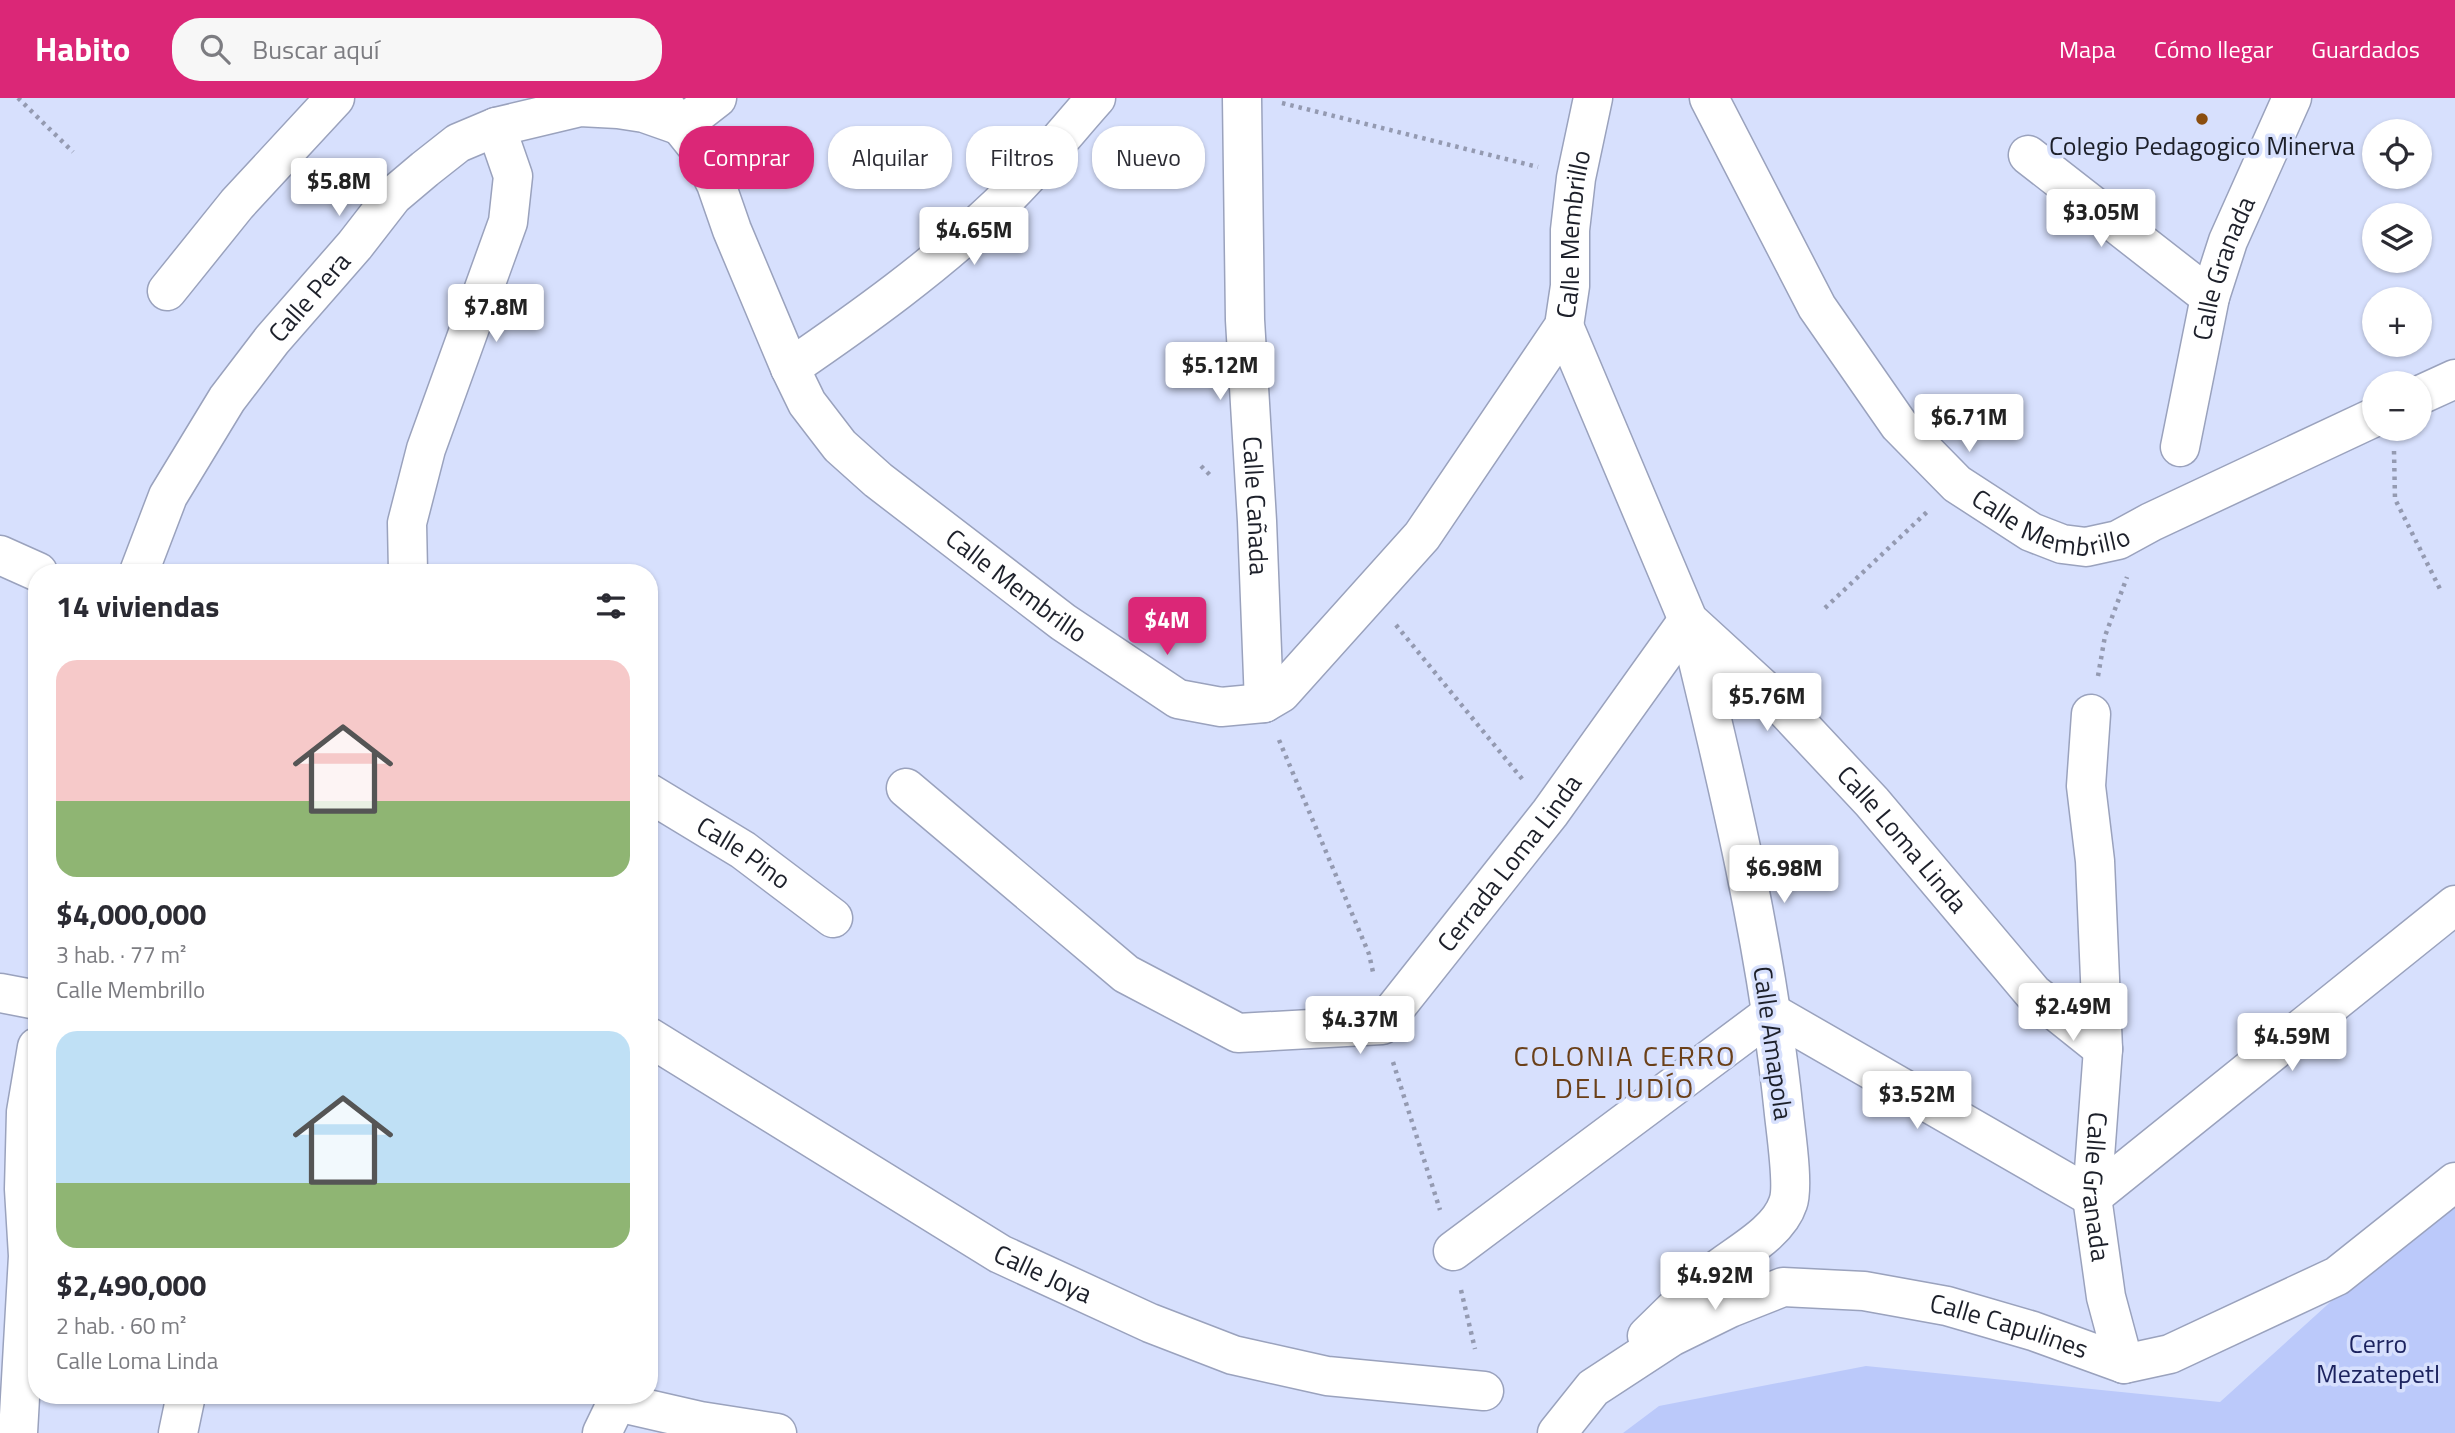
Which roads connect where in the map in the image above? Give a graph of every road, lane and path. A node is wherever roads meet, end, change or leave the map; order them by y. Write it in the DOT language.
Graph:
graph roads {
  1 [pos="18,98"];
  2 [pos="335,98"];
  3 [pos="717,98"];
  4 [pos="1096,98"];
  5 [pos="1593,98"];
  6 [pos="1709,98"];
  7 [pos="2292,98"];
  8 [pos="1258,100"];
  9 [pos="669,112"];
  10 [pos="496,127"];
  11 [pos="73,152"];
  12 [pos="2028,155"];
  13 [pos="1576,178"];
  14 [pos="167,291"];
  15 [pos="2210,297"];
  16 [pos="1564,326"];
  17 [pos="790,368"];
  18 [pos="2455,379"];
  19 [pos="2432,390"];
  20 [pos="2362,438"];
  21 [pos="2386,441"];
  22 [pos="2180,447"];
  23 [pos="1957,484"];
  24 [pos="0,555"];
  25 [pos="142,564"];
  26 [pos="408,564"];
  27 [pos="28,568"];
  28 [pos="2441,591"];
  29 [pos="1371,595"];
  30 [pos="1825,608"];
  31 [pos="1688,620"];
  32 [pos="1264,703"];
  33 [pos="2091,714"];
  34 [pos="906,788"];
  35 [pos="658,798"];
  36 [pos="1550,813"];
  37 [pos="2455,905"];
  38 [pos="833,918"];
  39 [pos="0,993"];
  40 [pos="28,998"];
  41 [pos="1772,1013"];
  42 [pos="658,1043"];
  43 [pos="2103,1049"];
  44 [pos="28,1100"];
  45 [pos="2455,1182"];
  46 [pos="2092,1197"];
  47 [pos="1452,1251"];
  48 [pos="14,1252"];
  49 [pos="2123,1364"];
  50 [pos="1593,1388"];
  51 [pos="1484,1391"];
  52 [pos="612,1410"];
  53 [pos="18,1433"];
  54 [pos="777,1433"];
  55 [pos="1557,1433"];
  1 -- 11 [label="path"];
  2 -- 14 [label="street"];
  3 -- 9 [label="street"];
  4 -- 17 [label="street"];
  5 -- 13 [label="street, Calle Membrillo"];
  6 -- 23 [label="street, Calle Membrillo"];
  7 -- 15 [label="street, Calle Granada"];
  8 -- 13 [label="path"];
  8 -- 32 [label="street, Calle Cañada"];
  9 -- 10 [label="street, Calle Pera"];
  9 -- 17 [label="street, Calle Membrillo"];
  10 -- 25 [label="street, Calle Pera"];
  10 -- 26 [label="street"];
  12 -- 15 [label="street"];
  13 -- 16 [label="street, Calle Membrillo"];
  15 -- 22 [label="street, Calle Granada"];
  16 -- 29 [label="street, Calle Membrillo"];
  16 -- 31 [label="street, Calle Loma Linda"];
  17 -- 32 [label="street, Calle Membrillo"];
  18 -- 19 [label="street"];
  20 -- 23 [label="street, Calle Membrillo"];
  21 -- 28 [label="path"];
  23 -- 30 [label="path"];
  24 -- 27 [label="street"];
  29 -- 32 [label="street, Calle Membrillo"];
  29 -- 36 [label="path"];
  31 -- 36 [label="street, Cerrada Loma Linda"];
  31 -- 41 [label="street, Calle Amapola"];
  31 -- 43 [label="street, Calle Loma Linda"];
  33 -- 43 [label="street, Calle Granada"];
  34 -- 36 [label="street, Cerrada Loma Linda"];
  35 -- 38 [label="street, Calle Pino"];
  37 -- 46 [label="street"];
  39 -- 40 [label="street"];
  41 -- 46 [label="street"];
  41 -- 47 [label="street"];
  41 -- 50 [label="street, Calle Amapola"];
  42 -- 51 [label="street, Calle Joya"];
  43 -- 46 [label="street, Calle Granada"];
  44 -- 48 [label="street"];
  45 -- 49 [label="street, Calle Capulines"];
  46 -- 49 [label="street, Calle Granada"];
  48 -- 53 [label="street"];
  49 -- 50 [label="street, Calle Capulines"];
  50 -- 55 [label="street, Calle Capulines"];
  52 -- 54 [label="street"];
}
